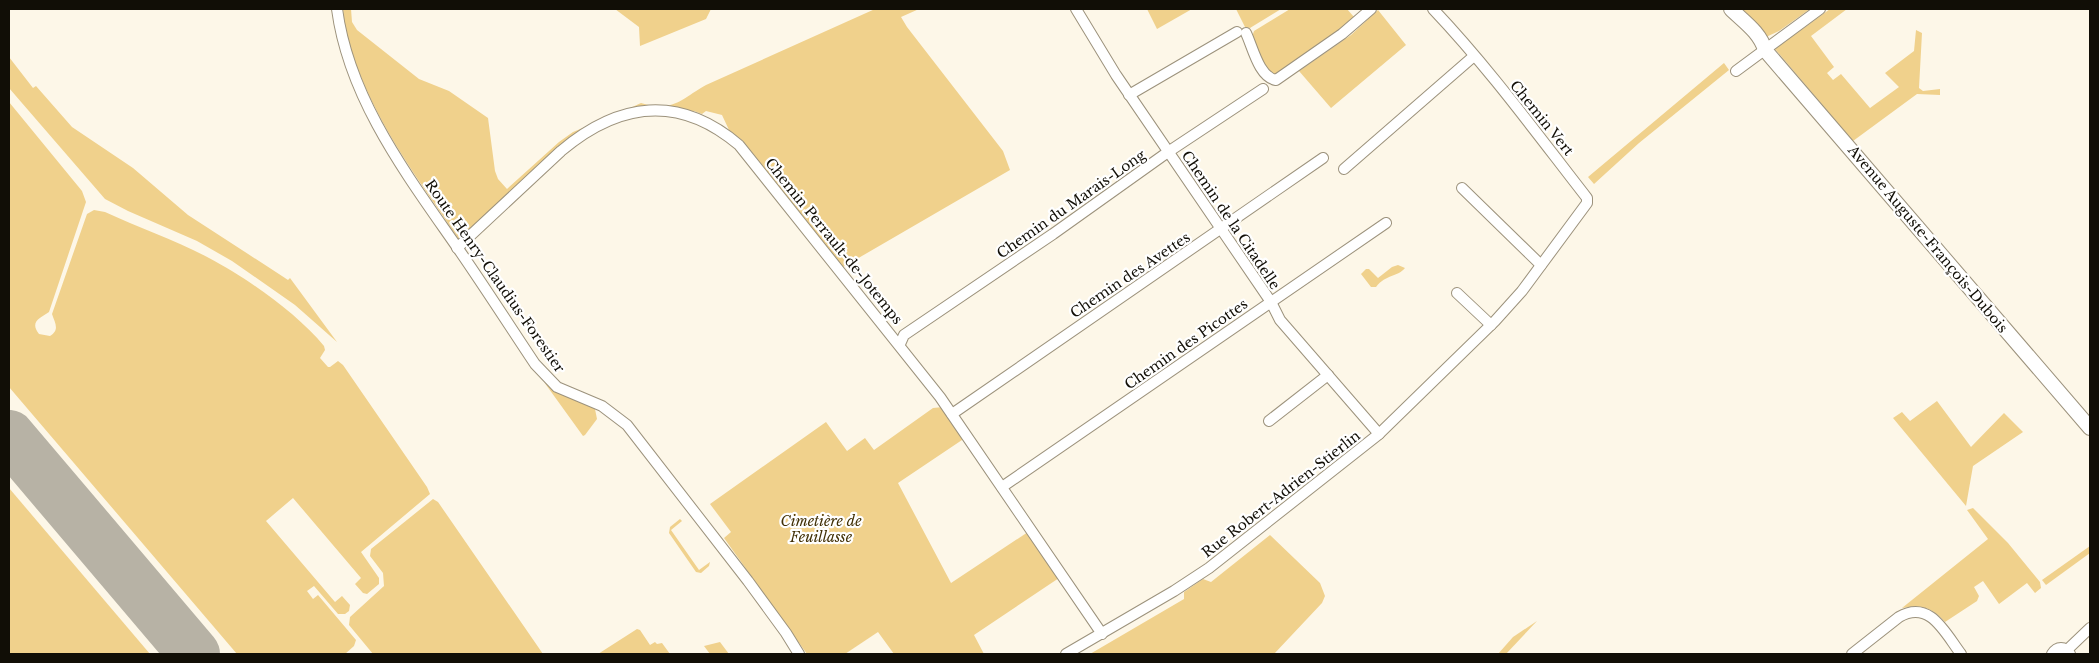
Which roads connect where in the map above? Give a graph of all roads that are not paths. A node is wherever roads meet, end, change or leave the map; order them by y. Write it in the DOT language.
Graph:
graph roads {
  1 [pos="337,9"];
  2 [pos="1076,9"];
  3 [pos="1371,9"];
  4 [pos="1433,9"];
  5 [pos="1820,9"];
  6 [pos="1732,10"];
  7 [pos="1765,50"];
  8 [pos="1474,56"];
  9 [pos="1736,71"];
  10 [pos="1263,89"];
  11 [pos="1130,95"];
  12 [pos="1168,152"];
  13 [pos="1323,158"];
  14 [pos="1344,168"];
  15 [pos="1462,188"];
  16 [pos="1588,198"];
  17 [pos="1386,223"];
  18 [pos="1221,229"];
  19 [pos="457,248"];
  20 [pos="1541,265"];
  21 [pos="1457,292"];
  22 [pos="1271,302"];
  23 [pos="1491,325"];
  24 [pos="900,344"];
  25 [pos="1328,375"];
  26 [pos="952,414"];
  27 [pos="1268,421"];
  28 [pos="2090,428"];
  29 [pos="1379,434"];
  30 [pos="1002,487"];
  31 [pos="2090,628"];
  32 [pos="1102,634"];
  33 [pos="2068,652"];
  34 [pos="799,654"];
  35 [pos="1066,654"];
  36 [pos="1852,654"];
  37 [pos="1961,654"];
  38 [pos="2052,654"];
  1 -- 19 [label="street, Route Henry-Claudius-Forestier"];
  2 -- 11 [label="street, Chemin de la Citadelle"];
  3 -- 11 [label="street"];
  4 -- 8 [label="street, Chemin Vert"];
  5 -- 7 [label="street"];
  6 -- 7 [label="main road, Avenue Auguste-François-Dubois"];
  7 -- 9 [label="street"];
  7 -- 28 [label="main road, Avenue Auguste-François-Dubois"];
  8 -- 14 [label="street"];
  8 -- 16 [label="street, Chemin Vert"];
  10 -- 12 [label="street, Chemin du Marais-Long"];
  11 -- 12 [label="street, Chemin de la Citadelle"];
  12 -- 18 [label="street, Chemin de la Citadelle"];
  12 -- 24 [label="street, Chemin du Marais-Long"];
  13 -- 18 [label="street, Chemin des Avettes"];
  15 -- 20 [label="street"];
  16 -- 20 [label="street, Rue Robert-Adrien-Stierlin"];
  17 -- 22 [label="street, Chemin des Picottes"];
  18 -- 22 [label="street, Chemin de la Citadelle"];
  18 -- 26 [label="street, Chemin des Avettes"];
  19 -- 24 [label="street, Chemin Perrault-de-Jotemps"];
  19 -- 34 [label="street, Route Henry-Claudius-Forestier"];
  20 -- 23 [label="street, Rue Robert-Adrien-Stierlin"];
  21 -- 23 [label="street"];
  22 -- 25 [label="street, Chemin de la Citadelle"];
  22 -- 30 [label="street, Chemin des Picottes"];
  23 -- 29 [label="street, Rue Robert-Adrien-Stierlin"];
  24 -- 26 [label="street, Chemin Perrault-de-Jotemps"];
  25 -- 27 [label="street"];
  25 -- 29 [label="street, Chemin de la Citadelle"];
  26 -- 30 [label="street, Chemin Perrault-de-Jotemps"];
  29 -- 32 [label="street, Rue Robert-Adrien-Stierlin"];
  30 -- 32 [label="street, Chemin Perrault-de-Jotemps"];
  31 -- 33 [label="street"];
  32 -- 35 [label="street, Rue Robert-Adrien-Stierlin"];
  33 -- 38 [label="street"];
  36 -- 37 [label="street"];
}
